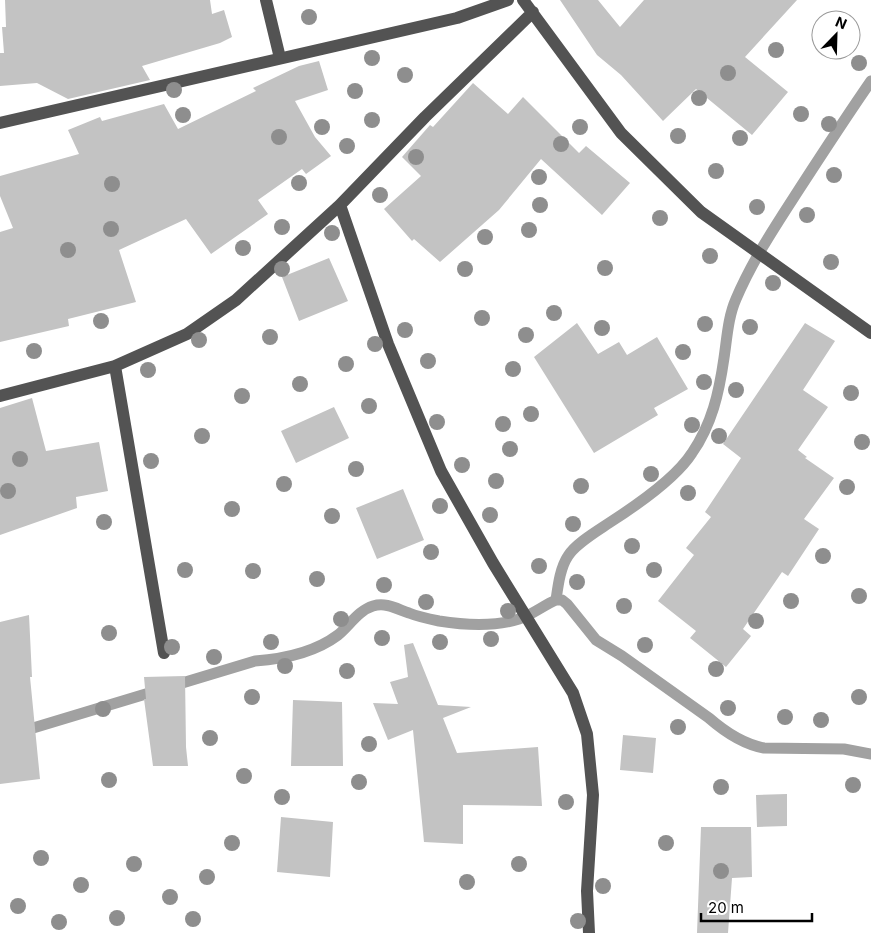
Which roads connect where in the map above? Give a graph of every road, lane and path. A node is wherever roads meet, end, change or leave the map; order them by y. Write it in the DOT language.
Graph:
graph roads {
  1 [pos="266,0"];
  2 [pos="508,0"];
  3 [pos="523,0"];
  4 [pos="533,12"];
  5 [pos="280,58"];
  6 [pos="0,123"];
  7 [pos="340,205"];
  8 [pos="871,333"];
  9 [pos="115,366"];
  10 [pos="0,396"];
  11 [pos="164,653"];
  12 [pos="589,933"];
  1 -- 5 [label="street"];
  2 -- 5 [label="street"];
  3 -- 4 [label="street"];
  4 -- 7 [label="street"];
  4 -- 8 [label="street"];
  5 -- 6 [label="street"];
  7 -- 9 [label="street"];
  7 -- 12 [label="street"];
  9 -- 10 [label="street"];
  9 -- 11 [label="street"];
}
